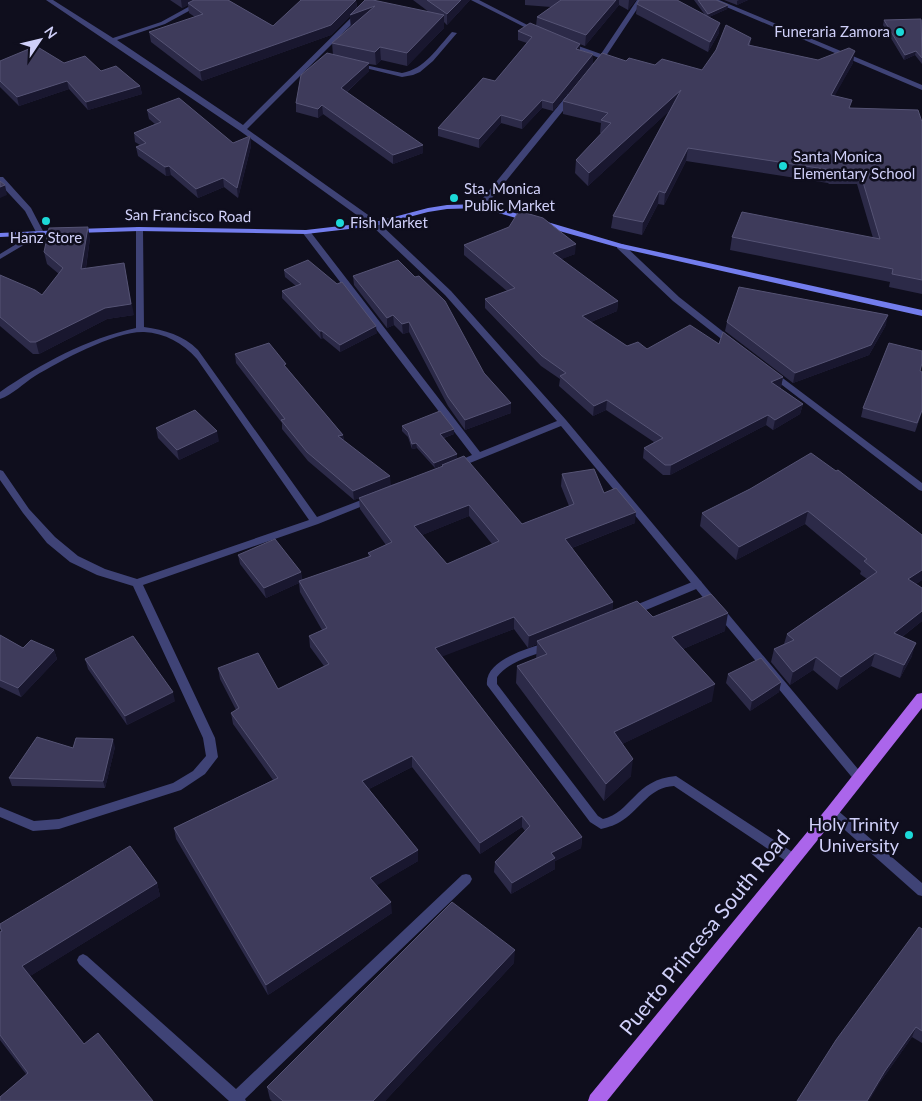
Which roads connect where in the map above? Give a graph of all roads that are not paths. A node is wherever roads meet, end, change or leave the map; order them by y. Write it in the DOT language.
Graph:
graph roads {
  1 [pos="49,0"];
  2 [pos="206,0"];
  3 [pos="374,0"];
  4 [pos="474,0"];
  5 [pos="640,0"];
  6 [pos="713,0"];
  7 [pos="454,33"];
  8 [pos="545,34"];
  9 [pos="112,40"];
  10 [pos="564,42"];
  11 [pos="316,56"];
  12 [pos="603,57"];
  13 [pos="326,58"];
  14 [pos="345,62"];
  15 [pos="591,72"];
  16 [pos="579,87"];
  17 [pos="922,88"];
  18 [pos="243,129"];
  19 [pos="0,179"];
  20 [pos="481,206"];
  21 [pos="375,224"];
  22 [pos="139,229"];
  23 [pos="40,232"];
  24 [pos="306,232"];
  25 [pos="0,235"];
  26 [pos="620,246"];
  27 [pos="0,257"];
  28 [pos="922,313"];
  29 [pos="140,329"];
  30 [pos="740,349"];
  31 [pos="764,367"];
  32 [pos="0,396"];
  33 [pos="563,422"];
  34 [pos="478,456"];
  35 [pos="451,467"];
  36 [pos="0,473"];
  37 [pos="922,488"];
  38 [pos="378,496"];
  39 [pos="315,522"];
  40 [pos="137,583"];
  41 [pos="697,584"];
  42 [pos="618,617"];
  43 [pos="556,642"];
  44 [pos="922,698"];
  45 [pos="859,778"];
  46 [pos="0,812"];
  47 [pos="832,812"];
  48 [pos="793,859"];
  49 [pos="466,879"];
  50 [pos="922,891"];
  51 [pos="83,960"];
  52 [pos="238,1100"];
  53 [pos="596,1101"];
  1 -- 9 [label="street"];
  2 -- 9 [label="street"];
  3 -- 11 [label="street"];
  4 -- 8 [label="street"];
  5 -- 12 [label="street"];
  6 -- 17 [label="street"];
  7 -- 14 [label="street"];
  9 -- 18 [label="street"];
  10 -- 12 [label="street"];
  11 -- 13 [label="street"];
  11 -- 18 [label="street"];
  12 -- 15 [label="street"];
  16 -- 20 [label="street"];
  18 -- 21 [label="street"];
  19 -- 23 [label="street"];
  20 -- 21 [label="street, San Francisco Road"];
  20 -- 26 [label="street, San Francisco Road"];
  21 -- 24 [label="street, San Francisco Road"];
  21 -- 33 [label="street"];
  22 -- 23 [label="street, San Francisco Road"];
  22 -- 24 [label="street, San Francisco Road"];
  22 -- 29 [label="street"];
  23 -- 25 [label="street, San Francisco Road"];
  23 -- 27 [label="street"];
  24 -- 34 [label="street"];
  26 -- 28 [label="street, San Francisco Road"];
  26 -- 30 [label="street"];
  29 -- 32 [label="street"];
  29 -- 39 [label="street"];
  31 -- 37 [label="street"];
  33 -- 34 [label="street"];
  33 -- 41 [label="street"];
  34 -- 35 [label="street"];
  36 -- 40 [label="street"];
  38 -- 39 [label="street"];
  39 -- 40 [label="street"];
  40 -- 46 [label="street"];
  41 -- 42 [label="street"];
  41 -- 45 [label="street"];
  43 -- 48 [label="street"];
  44 -- 45 [label="main road, Puerto Princesa South Road"];
  45 -- 47 [label="main road, Puerto Princesa South Road"];
  47 -- 48 [label="main road, Puerto Princesa South Road"];
  47 -- 50 [label="street"];
  48 -- 53 [label="main road, Puerto Princesa South Road"];
  49 -- 52 [label="street"];
  51 -- 52 [label="street"];
}
